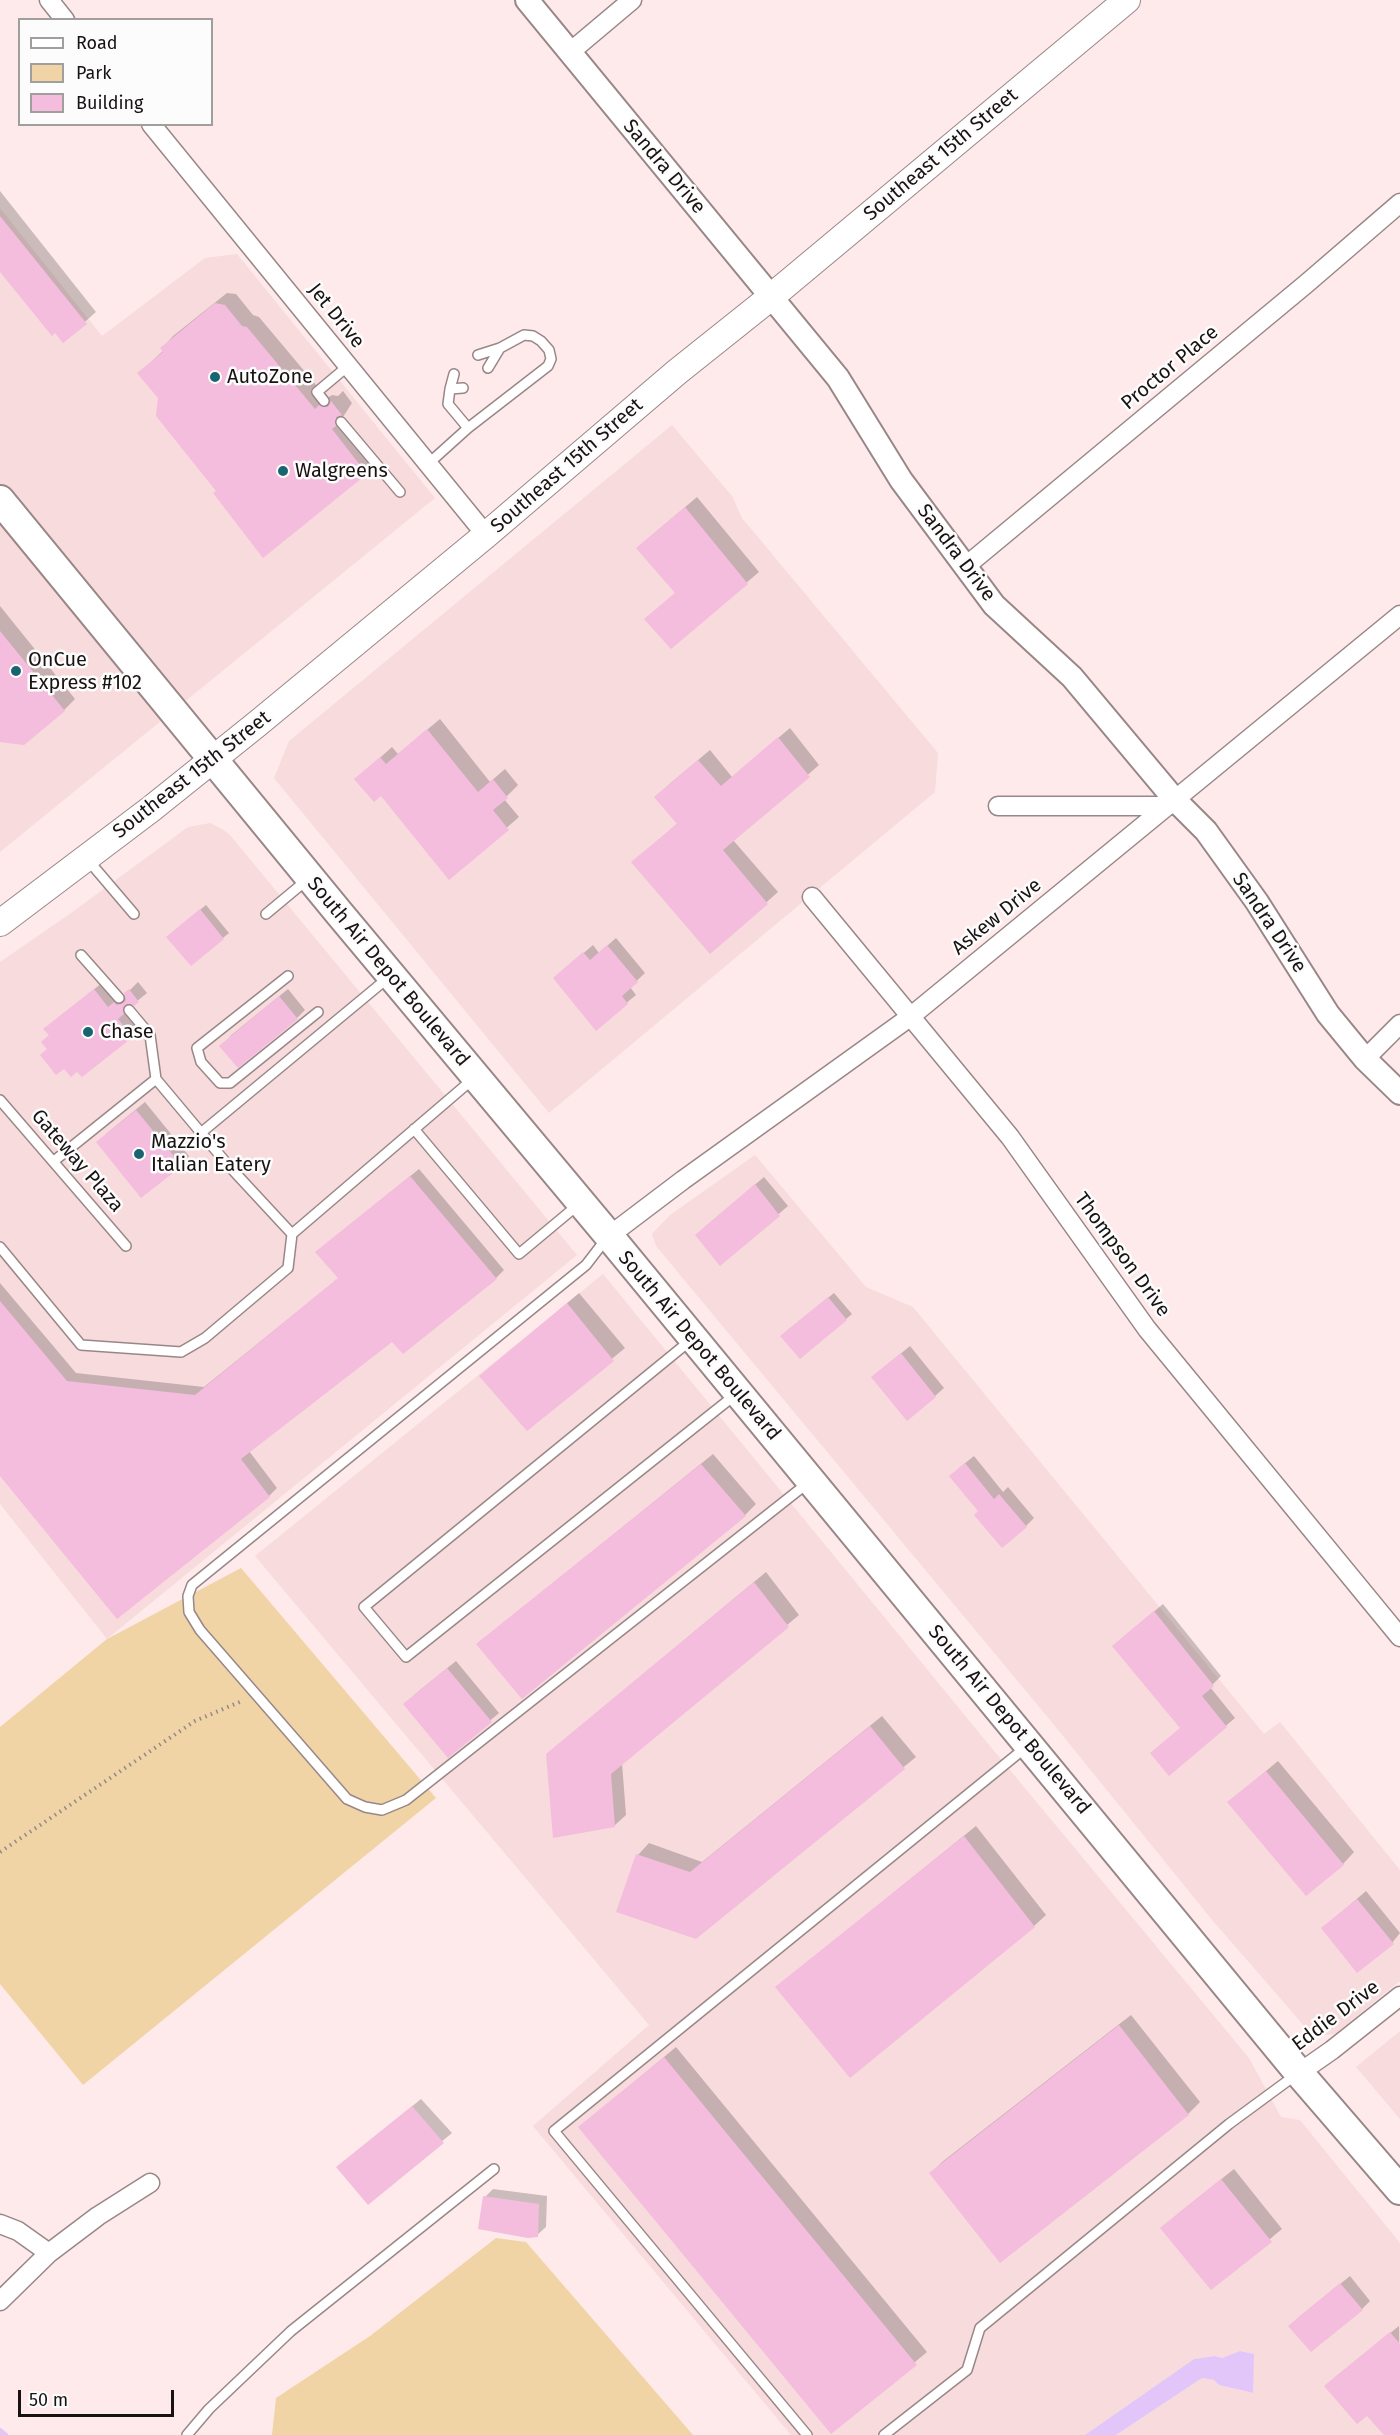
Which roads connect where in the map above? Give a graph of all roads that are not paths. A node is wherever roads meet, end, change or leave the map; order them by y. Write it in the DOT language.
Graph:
graph roads {
  1 [pos="49,0"];
  2 [pos="527,0"];
  3 [pos="632,0"];
  4 [pos="1127,0"];
  5 [pos="63,18"];
  6 [pos="569,52"];
  7 [pos="153,126"];
  8 [pos="1400,203"];
  9 [pos="771,297"];
  10 [pos="500,348"];
  11 [pos="478,355"];
  12 [pos="348,366"];
  13 [pos="488,368"];
  14 [pos="454,374"];
  15 [pos="463,388"];
  16 [pos="450,389"];
  17 [pos="324,401"];
  18 [pos="341,422"];
  19 [pos="468,428"];
  20 [pos="428,464"];
  21 [pos="400,492"];
  22 [pos="0,500"];
  23 [pos="486,535"];
  24 [pos="966,566"];
  25 [pos="1400,615"];
  26 [pos="213,760"];
  27 [pos="1171,803"];
  28 [pos="998,806"];
  29 [pos="86,858"];
  30 [pos="310,878"];
  31 [pos="812,897"];
  32 [pos="134,914"];
  33 [pos="266,914"];
  34 [pos="0,923"];
  35 [pos="81,956"];
  36 [pos="288,976"];
  37 [pos="391,976"];
  38 [pos="119,998"];
  39 [pos="129,1010"];
  40 [pos="318,1012"];
  41 [pos="910,1017"];
  42 [pos="1400,1024"];
  43 [pos="1365,1059"];
  44 [pos="475,1077"];
  45 [pos="156,1079"];
  46 [pos="1400,1093"];
  47 [pos="0,1100"];
  48 [pos="414,1129"];
  49 [pos="202,1132"];
  50 [pos="54,1161"];
  51 [pos="580,1203"];
  52 [pos="291,1234"];
  53 [pos="609,1236"];
  54 [pos="126,1246"];
  55 [pos="0,1247"];
  56 [pos="693,1339"];
  57 [pos="738,1393"];
  58 [pos="811,1480"];
  59 [pos="1400,1637"];
  60 [pos="1029,1744"];
  61 [pos="1400,1996"];
  62 [pos="1299,2073"];
  63 [pos="494,2169"];
  64 [pos="150,2183"];
  65 [pos="1400,2190"];
  66 [pos="0,2224"];
  67 [pos="49,2253"];
  68 [pos="0,2301"];
  69 [pos="187,2435"];
  70 [pos="807,2435"];
  71 [pos="884,2435"];
  1 -- 5 [label="street"];
  2 -- 6 [label="street, Sandra Drive"];
  3 -- 6 [label="street"];
  4 -- 9 [label="main road, Southeast 15th Street"];
  6 -- 9 [label="street, Sandra Drive"];
  7 -- 12 [label="street, Jet Drive"];
  8 -- 24 [label="street, Proctor Place"];
  9 -- 23 [label="main road, Southeast 15th Street"];
  9 -- 24 [label="street, Sandra Drive"];
  10 -- 11 [label="lane"];
  10 -- 13 [label="lane"];
  10 -- 19 [label="lane"];
  12 -- 17 [label="lane"];
  12 -- 20 [label="street, Jet Drive"];
  14 -- 16 [label="lane"];
  15 -- 16 [label="lane"];
  16 -- 19 [label="lane"];
  18 -- 21 [label="lane"];
  19 -- 20 [label="lane"];
  20 -- 23 [label="street, Jet Drive"];
  22 -- 26 [label="main road, South Air Depot Boulevard"];
  23 -- 26 [label="main road, Southeast 15th Street"];
  24 -- 27 [label="street, Sandra Drive"];
  25 -- 27 [label="street, Askew Drive"];
  26 -- 29 [label="main road, Southeast 15th Street"];
  26 -- 30 [label="main road, South Air Depot Boulevard"];
  27 -- 28 [label="street"];
  27 -- 41 [label="street, Askew Drive"];
  27 -- 43 [label="street, Sandra Drive"];
  29 -- 32 [label="lane"];
  29 -- 34 [label="main road, Southeast 15th Street"];
  30 -- 33 [label="lane"];
  30 -- 37 [label="main road, South Air Depot Boulevard"];
  31 -- 41 [label="street, Thompson Drive"];
  35 -- 38 [label="lane"];
  36 -- 40 [label="lane"];
  37 -- 44 [label="main road, South Air Depot Boulevard"];
  37 -- 49 [label="lane"];
  39 -- 45 [label="lane"];
  41 -- 53 [label="street, Askew Drive"];
  41 -- 59 [label="street, Thompson Drive"];
  42 -- 43 [label="street"];
  43 -- 46 [label="street, Sandra Drive"];
  44 -- 48 [label="lane"];
  44 -- 51 [label="main road, South Air Depot Boulevard"];
  45 -- 49 [label="lane"];
  45 -- 50 [label="lane"];
  47 -- 50 [label="lane, Gateway Plaza"];
  48 -- 51 [label="lane"];
  48 -- 52 [label="lane"];
  49 -- 52 [label="lane"];
  50 -- 54 [label="lane, Gateway Plaza"];
  51 -- 53 [label="main road, South Air Depot Boulevard"];
  52 -- 55 [label="lane"];
  53 -- 56 [label="main road, South Air Depot Boulevard"];
  53 -- 58 [label="lane"];
  56 -- 57 [label="main road, South Air Depot Boulevard"];
  56 -- 57 [label="lane"];
  57 -- 58 [label="main road, South Air Depot Boulevard"];
  58 -- 60 [label="main road, South Air Depot Boulevard"];
  60 -- 62 [label="main road, South Air Depot Boulevard"];
  60 -- 70 [label="lane"];
  61 -- 62 [label="street, Eddie Drive"];
  62 -- 65 [label="main road, South Air Depot Boulevard"];
  62 -- 71 [label="lane"];
  63 -- 69 [label="lane"];
  64 -- 67 [label="street"];
  66 -- 67 [label="street"];
  67 -- 68 [label="street"];
}
